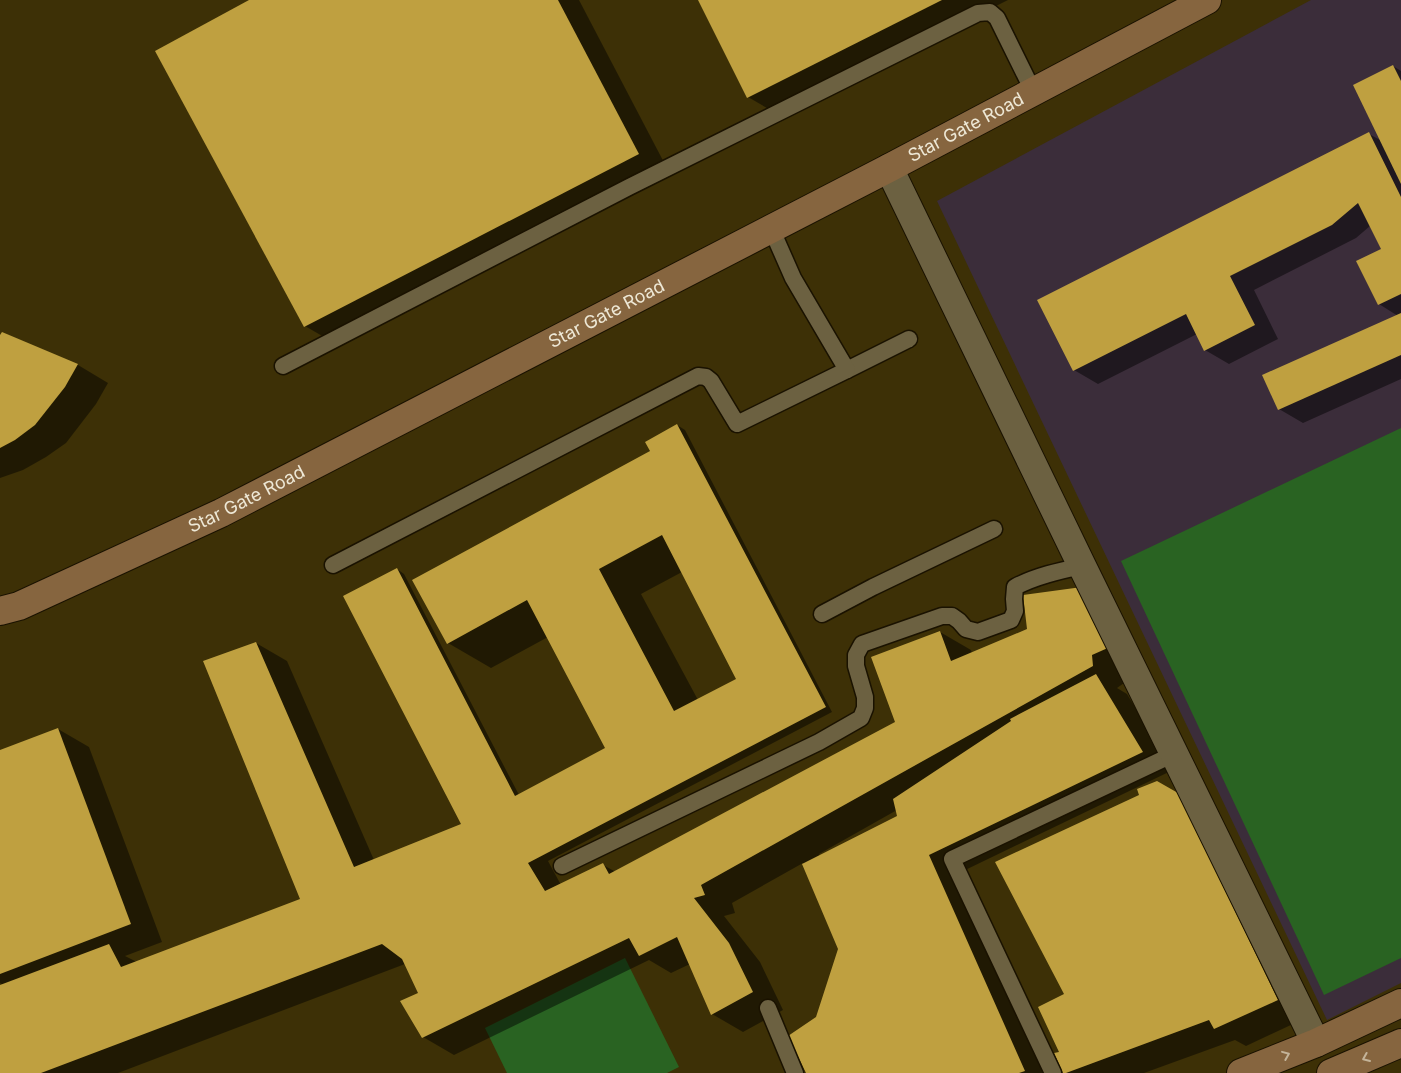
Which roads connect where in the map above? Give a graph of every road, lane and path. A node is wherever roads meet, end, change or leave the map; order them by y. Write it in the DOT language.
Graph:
graph roads {
  1 [pos="1189,4"];
  2 [pos="1033,91"];
  3 [pos="889,168"];
  4 [pos="771,228"];
  5 [pos="909,339"];
  6 [pos="283,366"];
  7 [pos="847,370"];
  8 [pos="994,529"];
  9 [pos="333,565"];
  10 [pos="1082,566"];
  11 [pos="0,611"];
  12 [pos="822,614"];
  13 [pos="1174,754"];
  14 [pos="562,866"];
  15 [pos="1401,1003"];
  16 [pos="768,1008"];
  17 [pos="1316,1043"];
  18 [pos="1401,1043"];
  19 [pos="795,1073"];
  20 [pos="1053,1073"];
  21 [pos="1241,1073"];
  22 [pos="1331,1073"];
  1 -- 2 [label="street, Star Gate Road"];
  2 -- 3 [label="street, Star Gate Road"];
  2 -- 6 [label="lane"];
  3 -- 4 [label="street, Star Gate Road"];
  3 -- 10 [label="street"];
  4 -- 7 [label="lane"];
  4 -- 11 [label="street, Star Gate Road"];
  5 -- 7 [label="lane"];
  7 -- 9 [label="lane"];
  8 -- 12 [label="lane"];
  10 -- 13 [label="street"];
  10 -- 14 [label="lane"];
  13 -- 17 [label="street"];
  13 -- 20 [label="lane"];
  15 -- 17 [label="street"];
  16 -- 19 [label="lane"];
  21 -- 17 [label="street, one-way"];
  18 -- 22 [label="street, one-way"];
}
